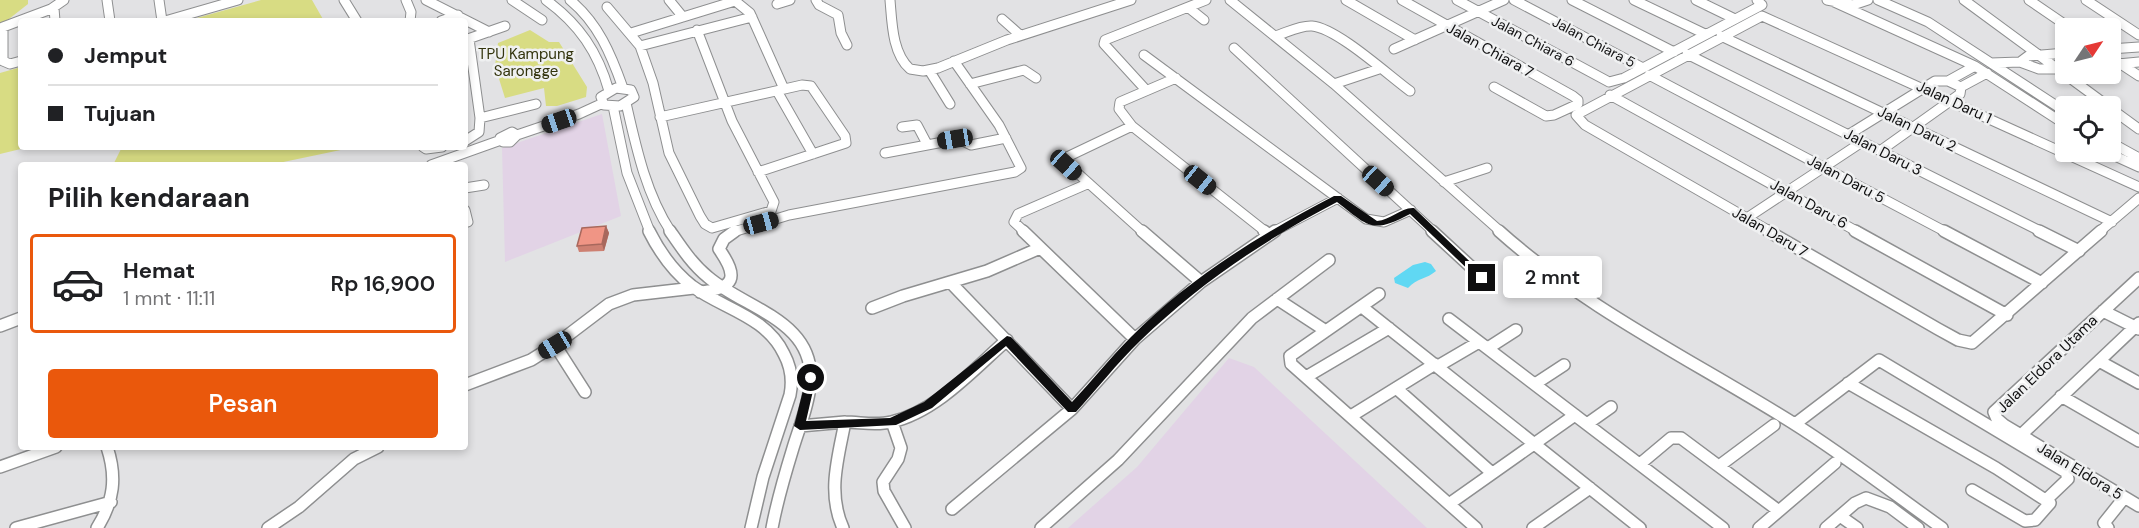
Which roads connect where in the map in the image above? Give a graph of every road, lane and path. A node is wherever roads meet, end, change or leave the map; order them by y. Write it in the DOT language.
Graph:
graph roads {
  1 [pos="64,0"];
  2 [pos="107,0"];
  3 [pos="159,0"];
  4 [pos="238,0"];
  5 [pos="344,0"];
  6 [pos="406,0"];
  7 [pos="426,0"];
  8 [pos="449,0"];
  9 [pos="512,0"];
  10 [pos="546,0"];
  11 [pos="586,0"];
  12 [pos="669,0"];
  13 [pos="790,0"];
  14 [pos="816,0"];
  15 [pos="890,0"];
  16 [pos="1131,0"];
  17 [pos="1206,0"];
  18 [pos="1230,0"];
  19 [pos="1346,0"];
  20 [pos="1402,0"];
  21 [pos="1457,0"];
  22 [pos="1504,0"];
  23 [pos="1514,0"];
  24 [pos="1572,0"];
  25 [pos="1634,0"];
  26 [pos="1696,0"];
  27 [pos="1868,0"];
  28 [pos="1878,0"];
  29 [pos="1964,0"];
  30 [pos="2029,0"];
  31 [pos="2086,0"];
  32 [pos="734,1"];
  33 [pos="1759,1"];
  34 [pos="1831,1"];
  35 [pos="572,2"];
  36 [pos="206,4"];
  37 [pos="777,4"];
  38 [pos="439,5"];
  39 [pos="608,7"];
  40 [pos="54,8"];
  41 [pos="1188,8"];
  42 [pos="1478,12"];
  43 [pos="458,15"];
  44 [pos="585,15"];
  45 [pos="683,17"];
  46 [pos="752,17"];
  47 [pos="18,18"];
  48 [pos="19,18"];
  49 [pos="55,18"];
  50 [pos="110,18"];
  51 [pos="162,18"];
  52 [pos="171,18"];
  53 [pos="355,18"];
  54 [pos="410,18"];
  55 [pos="450,18"];
  56 [pos="463,18"];
  57 [pos="2055,18"];
  58 [pos="1002,19"];
  59 [pos="1735,19"];
  60 [pos="468,20"];
  61 [pos="542,20"];
  62 [pos="571,20"];
  63 [pos="1204,20"];
  64 [pos="506,26"];
  65 [pos="1446,26"];
  66 [pos="697,30"];
  67 [pos="489,32"];
  68 [pos="631,33"];
  69 [pos="1705,34"];
  70 [pos="1020,35"];
  71 [pos="2139,35"];
  72 [pos="1275,36"];
  73 [pos="1721,36"];
  74 [pos="468,40"];
  75 [pos="1415,40"];
  76 [pos="847,45"];
  77 [pos="468,46"];
  78 [pos="640,46"];
  79 [pos="2139,47"];
  80 [pos="1234,48"];
  81 [pos="2121,48"];
  82 [pos="1394,49"];
  83 [pos="1674,52"];
  84 [pos="1687,54"];
  85 [pos="2055,54"];
  86 [pos="1144,55"];
  87 [pos="2038,55"];
  88 [pos="954,61"];
  89 [pos="18,62"];
  90 [pos="2020,62"];
  91 [pos="2139,62"];
  92 [pos="1990,63"];
  93 [pos="2121,64"];
  94 [pos="2055,65"];
  95 [pos="1975,66"];
  96 [pos="2028,68"];
  97 [pos="1379,69"];
  98 [pos="2055,69"];
  99 [pos="929,70"];
  100 [pos="2001,70"];
  101 [pos="1646,71"];
  102 [pos="1988,73"];
  103 [pos="2139,76"];
  104 [pos="1036,78"];
  105 [pos="1176,78"];
  106 [pos="1948,81"];
  107 [pos="970,84"];
  108 [pos="1334,84"];
  109 [pos="2081,84"];
  110 [pos="1494,87"];
  111 [pos="1961,87"];
  112 [pos="623,88"];
  113 [pos="1924,88"];
  114 [pos="781,90"];
  115 [pos="1146,90"];
  116 [pos="1410,90"];
  117 [pos="609,91"];
  118 [pos="1610,95"];
  119 [pos="2095,96"];
  120 [pos="1951,101"];
  121 [pos="536,104"];
  122 [pos="626,104"];
  123 [pos="726,104"];
  124 [pos="608,105"];
  125 [pos="950,105"];
  126 [pos="2055,105"];
  127 [pos="1884,113"];
  128 [pos="2121,116"];
  129 [pos="660,117"];
  130 [pos="480,118"];
  131 [pos="2055,118"];
  132 [pos="1132,126"];
  133 [pos="902,127"];
  134 [pos="1913,127"];
  135 [pos="2139,129"];
  136 [pos="1848,135"];
  137 [pos="1006,138"];
  138 [pos="468,139"];
  139 [pos="1862,142"];
  140 [pos="927,144"];
  141 [pos="2121,148"];
  142 [pos="1880,151"];
  143 [pos="885,153"];
  144 [pos="813,154"];
  145 [pos="2139,158"];
  146 [pos="2121,159"];
  147 [pos="439,162"];
  148 [pos="1824,167"];
  149 [pos="2139,167"];
  150 [pos="1487,168"];
  151 [pos="758,172"];
  152 [pos="1444,182"];
  153 [pos="1087,184"];
  154 [pos="484,185"];
  155 [pos="2139,187"];
  156 [pos="468,188"];
  157 [pos="1786,192"];
  158 [pos="1338,198"];
  159 [pos="2139,198"];
  160 [pos="1411,210"];
  161 [pos="1747,218"];
  162 [pos="2112,222"];
  163 [pos="1269,235"];
  164 [pos="1040,248"];
  165 [pos="2079,251"];
  166 [pos="1329,260"];
  167 [pos="1482,278"];
  168 [pos="2139,278"];
  169 [pos="1201,282"];
  170 [pos="951,283"];
  171 [pos="2042,283"];
  172 [pos="724,288"];
  173 [pos="697,290"];
  174 [pos="1380,294"];
  175 [pos="1277,299"];
  176 [pos="1362,307"];
  177 [pos="872,308"];
  178 [pos="2103,310"];
  179 [pos="2007,315"];
  180 [pos="18,319"];
  181 [pos="1449,319"];
  182 [pos="0,326"];
  183 [pos="2138,326"];
  184 [pos="1389,328"];
  185 [pos="1516,330"];
  186 [pos="1326,331"];
  187 [pos="1135,339"];
  188 [pos="1007,340"];
  189 [pos="555,345"];
  190 [pos="1484,345"];
  191 [pos="2099,361"];
  192 [pos="1437,365"];
  193 [pos="1564,365"];
  194 [pos="1306,377"];
  195 [pos="1848,383"];
  196 [pos="2139,383"];
  197 [pos="468,384"];
  198 [pos="1534,384"];
  199 [pos="1396,388"];
  200 [pos="585,392"];
  201 [pos="2061,396"];
  202 [pos="1611,407"];
  203 [pos="1072,409"];
  204 [pos="1575,415"];
  205 [pos="1350,416"];
  206 [pos="892,422"];
  207 [pos="845,423"];
  208 [pos="1587,424"];
  209 [pos="1795,424"];
  210 [pos="1774,425"];
  211 [pos="800,426"];
  212 [pos="2021,435"];
  213 [pos="2139,441"];
  214 [pos="1535,443"];
  215 [pos="48,450"];
  216 [pos="108,450"];
  217 [pos="372,450"];
  218 [pos="1640,464"];
  219 [pos="1835,464"];
  220 [pos="1719,466"];
  221 [pos="0,467"];
  222 [pos="1492,473"];
  223 [pos="1590,488"];
  224 [pos="1972,490"];
  225 [pos="2124,498"];
  226 [pos="2047,499"];
  227 [pos="111,502"];
  228 [pos="1449,504"];
  229 [pos="2139,506"];
  230 [pos="952,509"];
  231 [pos="1779,511"];
  232 [pos="1840,516"];
  233 [pos="16,528"];
  234 [pos="97,528"];
  235 [pos="268,528"];
  236 [pos="751,528"];
  237 [pos="772,528"];
  238 [pos="843,528"];
  239 [pos="905,528"];
  240 [pos="1041,528"];
  241 [pos="1476,528"];
  242 [pos="1533,528"];
  243 [pos="1640,528"];
  244 [pos="1723,528"];
  245 [pos="1759,528"];
  246 [pos="1826,528"];
  247 [pos="1857,528"];
  248 [pos="1918,528"];
  249 [pos="1942,528"];
  250 [pos="2108,528"];
  1 -- 40 [label="street"];
  2 -- 50 [label="street"];
  3 -- 51 [label="street"];
  4 -- 36 [label="street"];
  5 -- 53 [label="street"];
  6 -- 54 [label="street"];
  7 -- 38 [label="street"];
  8 -- 38 [label="street"];
  9 -- 61 [label="street"];
  10 -- 62 [label="street"];
  11 -- 35 [label="street"];
  12 -- 45 [label="street"];
  13 -- 37 [label="street"];
  14 -- 76 [label="street"];
  15 -- 99 [label="street"];
  16 -- 70 [label="street"];
  17 -- 41 [label="street"];
  18 -- 72 [label="street"];
  19 -- 75 [label="street"];
  20 -- 65 [label="street, Jalan Chiara 7"];
  21 -- 42 [label="street, Jalan Chiara 6"];
  22 -- 42 [label="street"];
  23 -- 101 [label="street, Jalan Chiara 5"];
  24 -- 83 [label="street"];
  25 -- 69 [label="street"];
  26 -- 59 [label="street"];
  27 -- 34 [label="street"];
  28 -- 92 [label="street"];
  29 -- 87 [label="street"];
  30 -- 57 [label="street"];
  31 -- 71 [label="street"];
  32 -- 45 [label="street"];
  32 -- 46 [label="street"];
  33 -- 59 [label="street"];
  34 -- 95 [label="street"];
  35 -- 44 [label="street"];
  36 -- 52 [label="street"];
  38 -- 43 [label="street"];
  39 -- 68 [label="street"];
  40 -- 48 [label="street"];
  40 -- 49 [label="street"];
  41 -- 63 [label="street"];
  41 -- 115 [label="street"];
  42 -- 65 [label="street"];
  42 -- 101 [label="street, Jalan Chiara 6"];
  43 -- 55 [label="street"];
  43 -- 56 [label="street"];
  44 -- 62 [label="street"];
  44 -- 112 [label="street"];
  45 -- 68 [label="street"];
  46 -- 66 [label="street"];
  46 -- 114 [label="street"];
  47 -- 89 [label="street"];
  58 -- 70 [label="street"];
  59 -- 69 [label="street"];
  60 -- 67 [label="street"];
  62 -- 117 [label="street"];
  64 -- 67 [label="street"];
  65 -- 75 [label="street"];
  65 -- 110 [label="street, Jalan Chiara 7"];
  66 -- 78 [label="street"];
  66 -- 123 [label="street"];
  67 -- 74 [label="street"];
  68 -- 78 [label="street"];
  69 -- 83 [label="street"];
  70 -- 88 [label="street"];
  72 -- 97 [label="street"];
  72 -- 108 [label="street"];
  73 -- 84 [label="street"];
  73 -- 113 [label="street, Jalan Daru 1"];
  73 -- 127 [label="street, Jalan Daru 2"];
  75 -- 82 [label="street"];
  77 -- 130 [label="street"];
  78 -- 129 [label="street"];
  79 -- 81 [label="street"];
  80 -- 160 [label="street"];
  83 -- 101 [label="street"];
  84 -- 101 [label="street"];
  84 -- 136 [label="street, Jalan Daru 3"];
  85 -- 87 [label="street"];
  86 -- 105 [label="street"];
  87 -- 90 [label="street"];
  87 -- 94 [label="street"];
  88 -- 99 [label="street"];
  88 -- 107 [label="street"];
  90 -- 92 [label="street"];
  90 -- 96 [label="street"];
  91 -- 93 [label="street"];
  92 -- 100 [label="street"];
  93 -- 103 [label="street"];
  95 -- 102 [label="street"];
  95 -- 106 [label="street"];
  96 -- 98 [label="street"];
  96 -- 100 [label="street"];
  97 -- 108 [label="street"];
  97 -- 116 [label="street"];
  99 -- 125 [label="street"];
  100 -- 126 [label="street"];
  101 -- 118 [label="street"];
  101 -- 148 [label="street, Jalan Daru 5"];
  102 -- 111 [label="street"];
  102 -- 131 [label="street"];
  104 -- 107 [label="street"];
  105 -- 115 [label="street"];
  105 -- 158 [label="street"];
  106 -- 111 [label="street"];
  106 -- 113 [label="street"];
  107 -- 137 [label="street"];
  108 -- 152 [label="street"];
  109 -- 119 [label="street"];
  111 -- 120 [label="street"];
  112 -- 117 [label="street"];
  112 -- 122 [label="street"];
  113 -- 120 [label="street, Jalan Daru 1"];
  113 -- 127 [label="street"];
  114 -- 123 [label="street"];
  114 -- 144 [label="street"];
  114 -- 144 [label="street"];
  115 -- 132 [label="street"];
  117 -- 124 [label="street"];
  118 -- 157 [label="street, Jalan Daru 6"];
  118 -- 161 [label="street, Jalan Daru 7"];
  120 -- 134 [label="street"];
  120 -- 155 [label="street, Jalan Daru 1"];
  121 -- 130 [label="street"];
  122 -- 124 [label="street"];
  122 -- 172 [label="street"];
  123 -- 129 [label="street"];
  123 -- 151 [label="street"];
  124 -- 147 [label="street"];
  124 -- 173 [label="street"];
  127 -- 134 [label="street, Jalan Daru 2"];
  127 -- 136 [label="street"];
  128 -- 135 [label="street"];
  129 -- 151 [label="street"];
  130 -- 138 [label="street"];
  132 -- 153 [label="street"];
  132 -- 163 [label="street"];
  133 -- 140 [label="street"];
  134 -- 142 [label="street"];
  134 -- 162 [label="street, Jalan Daru 2"];
  136 -- 139 [label="street, Jalan Daru 3"];
  137 -- 140 [label="street"];
  137 -- 172 [label="street"];
  139 -- 142 [label="street, Jalan Daru 3"];
  139 -- 148 [label="street"];
  140 -- 143 [label="street"];
  141 -- 145 [label="street"];
  142 -- 165 [label="street, Jalan Daru 3"];
  144 -- 151 [label="street"];
  146 -- 149 [label="street"];
  148 -- 157 [label="street"];
  148 -- 171 [label="street, Jalan Daru 5"];
  150 -- 152 [label="street"];
  152 -- 209 [label="street"];
  153 -- 164 [label="street"];
  153 -- 169 [label="street"];
  154 -- 156 [label="street"];
  157 -- 161 [label="street"];
  157 -- 179 [label="street, Jalan Daru 6"];
  158 -- 160 [label="street"];
  158 -- 163 [label="street"];
  159 -- 162 [label="street"];
  160 -- 167 [label="street"];
  161 -- 179 [label="street, Jalan Daru 7"];
  162 -- 165 [label="street"];
  163 -- 169 [label="street"];
  164 -- 170 [label="street"];
  164 -- 187 [label="street"];
  165 -- 171 [label="street"];
  166 -- 175 [label="street"];
  168 -- 178 [label="street, Jalan Eldora Utama"];
  169 -- 187 [label="street"];
  170 -- 177 [label="street"];
  170 -- 188 [label="street"];
  171 -- 179 [label="street"];
  172 -- 173 [label="street"];
  172 -- 211 [label="street"];
  173 -- 189 [label="street"];
  173 -- 236 [label="street"];
  174 -- 176 [label="street"];
  175 -- 186 [label="street"];
  175 -- 240 [label="street"];
  176 -- 184 [label="street"];
  176 -- 186 [label="street"];
  178 -- 183 [label="street"];
  178 -- 212 [label="street, Jalan Eldora Utama"];
  180 -- 182 [label="street"];
  181 -- 190 [label="street"];
  183 -- 191 [label="street"];
  184 -- 192 [label="street"];
  184 -- 194 [label="street"];
  185 -- 190 [label="street"];
  186 -- 194 [label="street"];
  187 -- 203 [label="street"];
  188 -- 203 [label="street"];
  188 -- 206 [label="street"];
  189 -- 197 [label="street"];
  189 -- 200 [label="street"];
  190 -- 192 [label="street"];
  190 -- 198 [label="street"];
  191 -- 196 [label="street"];
  191 -- 201 [label="street"];
  192 -- 199 [label="street"];
  192 -- 214 [label="street"];
  193 -- 198 [label="street"];
  194 -- 205 [label="street"];
  195 -- 209 [label="street"];
  195 -- 226 [label="street"];
  195 -- 226 [label="street"];
  198 -- 204 [label="street"];
  199 -- 205 [label="street"];
  199 -- 222 [label="street"];
  201 -- 212 [label="street"];
  201 -- 213 [label="street"];
  202 -- 208 [label="street"];
  203 -- 230 [label="street"];
  204 -- 208 [label="street"];
  204 -- 214 [label="street"];
  205 -- 228 [label="street"];
  206 -- 207 [label="street"];
  206 -- 239 [label="street"];
  207 -- 211 [label="street"];
  207 -- 238 [label="street"];
  208 -- 218 [label="street"];
  209 -- 249 [label="street"];
  210 -- 220 [label="street"];
  211 -- 237 [label="street"];
  212 -- 225 [label="street, Jalan Eldora 5"];
  214 -- 222 [label="street"];
  214 -- 223 [label="street"];
  215 -- 221 [label="street"];
  216 -- 227 [label="street"];
  217 -- 235 [label="street"];
  218 -- 220 [label="street"];
  218 -- 244 [label="street"];
  219 -- 231 [label="street"];
  220 -- 231 [label="street"];
  222 -- 228 [label="street"];
  223 -- 242 [label="street"];
  223 -- 243 [label="street"];
  224 -- 226 [label="street"];
  225 -- 229 [label="street, Jalan Eldora 5"];
  225 -- 250 [label="street"];
  227 -- 233 [label="street"];
  227 -- 234 [label="street"];
  228 -- 241 [label="street"];
  231 -- 245 [label="street"];
  232 -- 246 [label="street"];
  232 -- 247 [label="street"];
  232 -- 248 [label="street"];
}
